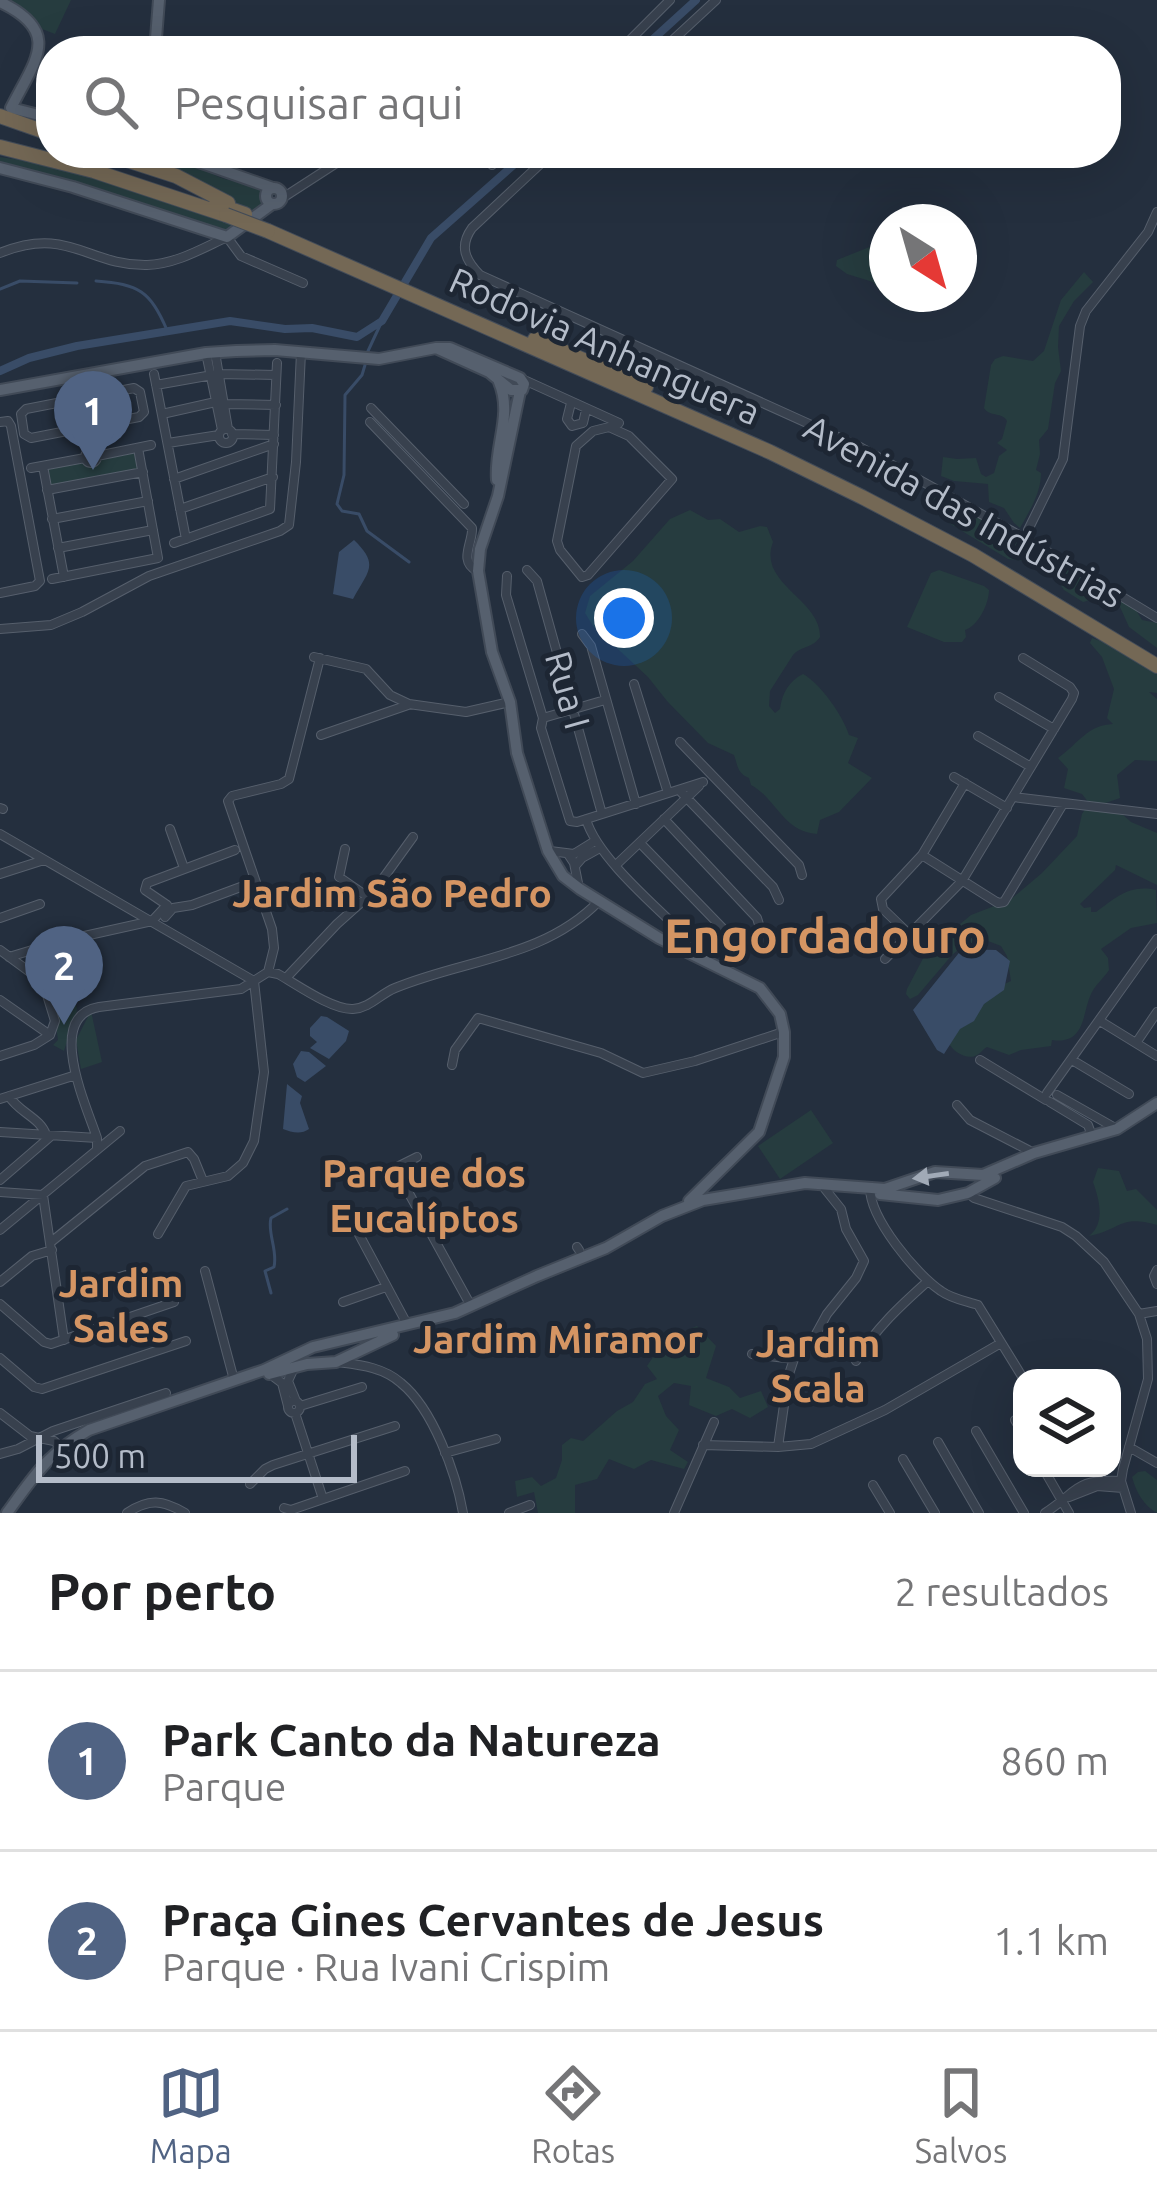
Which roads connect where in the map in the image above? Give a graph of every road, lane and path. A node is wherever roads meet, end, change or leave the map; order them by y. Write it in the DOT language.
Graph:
graph roads {
  1 [pos="159,0"];
  2 [pos="670,0"];
  3 [pos="716,0"];
  4 [pos="0,2"];
  5 [pos="37,36"];
  6 [pos="156,36"];
  7 [pos="634,36"];
  8 [pos="678,36"];
  9 [pos="36,58"];
  10 [pos="5,114"];
  11 [pos="36,117"];
  12 [pos="36,127"];
  13 [pos="0,147"];
  14 [pos="36,150"];
  15 [pos="36,156"];
  16 [pos="0,168"];
  17 [pos="81,168"];
  18 [pos="103,168"];
  19 [pos="152,168"];
  20 [pos="217,168"];
  21 [pos="328,168"];
  22 [pos="536,168"];
  23 [pos="273,203"];
  24 [pos="1157,212"];
  25 [pos="245,214"];
  26 [pos="227,237"];
  27 [pos="0,253"];
  28 [pos="303,283"];
  29 [pos="422,294"];
  30 [pos="302,352"];
  31 [pos="210,353"];
  32 [pos="277,363"];
  33 [pos="214,374"];
  34 [pos="276,375"];
  35 [pos="75,376"];
  36 [pos="502,376"];
  37 [pos="0,389"];
  38 [pos="523,390"];
  39 [pos="551,393"];
  40 [pos="79,399"];
  41 [pos="219,404"];
  42 [pos="571,404"];
  43 [pos="275,405"];
  44 [pos="370,408"];
  45 [pos="162,415"];
  46 [pos="585,415"];
  47 [pos="0,422"];
  48 [pos="619,423"];
  49 [pos="572,426"];
  50 [pos="85,428"];
  51 [pos="593,430"];
  52 [pos="225,432"];
  53 [pos="274,440"];
  54 [pos="579,441"];
  55 [pos="168,443"];
  56 [pos="151,445"];
  57 [pos="138,448"];
  58 [pos="90,455"];
  59 [pos="501,457"];
  60 [pos="43,466"];
  61 [pos="31,468"];
  62 [pos="143,472"];
  63 [pos="272,477"];
  64 [pos="174,479"];
  65 [pos="47,490"];
  66 [pos="148,501"];
  67 [pos="180,509"];
  68 [pos="52,519"];
  69 [pos="153,530"];
  70 [pos="186,539"];
  71 [pos="1028,540"];
  72 [pos="174,543"];
  73 [pos="58,548"];
  74 [pos="474,548"];
  75 [pos="527,570"];
  76 [pos="507,576"];
  77 [pos="64,577"];
  78 [pos="52,579"];
  79 [pos="0,592"];
  80 [pos="1157,618"];
  81 [pos="0,629"];
  82 [pos="582,634"];
  83 [pos="1157,656"];
  84 [pos="1023,658"];
  85 [pos="1157,666"];
  86 [pos="634,683"];
  87 [pos="999,697"];
  88 [pos="605,700"];
  89 [pos="510,702"];
  90 [pos="409,704"];
  91 [pos="573,709"];
  92 [pos="543,718"];
  93 [pos="1054,729"];
  94 [pos="321,735"];
  95 [pos="978,736"];
  96 [pos="680,742"];
  97 [pos="1031,766"];
  98 [pos="954,777"];
  99 [pos="707,779"];
  100 [pos="965,783"];
  101 [pos="668,794"];
  102 [pos="683,794"];
  103 [pos="1013,797"];
  104 [pos="636,804"];
  105 [pos="1063,804"];
  106 [pos="1157,804"];
  107 [pos="1007,808"];
  108 [pos="602,814"];
  109 [pos="1154,814"];
  110 [pos="586,819"];
  111 [pos="664,819"];
  112 [pos="170,830"];
  113 [pos="0,834"];
  114 [pos="412,837"];
  115 [pos="640,843"];
  116 [pos="597,845"];
  117 [pos="25,849"];
  118 [pos="345,849"];
  119 [pos="235,850"];
  120 [pos="548,851"];
  121 [pos="568,854"];
  122 [pos="922,855"];
  123 [pos="45,860"];
  124 [pos="617,864"];
  125 [pos="184,868"];
  126 [pos="574,868"];
  127 [pos="14,869"];
  128 [pos="0,874"];
  129 [pos="802,875"];
  130 [pos="962,881"];
  131 [pos="246,885"];
  132 [pos="580,890"];
  133 [pos="368,897"];
  134 [pos="779,900"];
  135 [pos="599,901"];
  136 [pos="40,904"];
  137 [pos="169,908"];
  138 [pos="0,918"];
  139 [pos="155,923"];
  140 [pos="761,931"];
  141 [pos="910,935"];
  142 [pos="1157,940"];
  143 [pos="701,942"];
  144 [pos="33,950"];
  145 [pos="738,953"];
  146 [pos="4,954"];
  147 [pos="886,959"];
  148 [pos="268,972"];
  149 [pos="286,978"];
  150 [pos="43,981"];
  151 [pos="254,981"];
  152 [pos="0,1000"];
  153 [pos="1157,1012"];
  154 [pos="1100,1022"];
  155 [pos="784,1032"];
  156 [pos="50,1035"];
  157 [pos="1136,1043"];
  158 [pos="1157,1055"];
  159 [pos="0,1056"];
  160 [pos="980,1060"];
  161 [pos="1072,1060"];
  162 [pos="452,1065"];
  163 [pos="76,1075"];
  164 [pos="1129,1094"];
  165 [pos="1050,1096"];
  166 [pos="4,1097"];
  167 [pos="957,1105"];
  168 [pos="1157,1106"];
  169 [pos="1076,1112"];
  170 [pos="1117,1129"];
  171 [pos="120,1131"];
  172 [pos="0,1132"];
  173 [pos="49,1135"];
  174 [pos="1092,1136"];
  175 [pos="97,1138"];
  176 [pos="97,1150"];
  177 [pos="1034,1153"];
  178 [pos="417,1157"];
  179 [pos="395,1168"];
  180 [pos="0,1180"];
  181 [pos="370,1180"];
  182 [pos="203,1181"];
  183 [pos="711,1189"];
  184 [pos="825,1189"];
  185 [pos="870,1191"];
  186 [pos="895,1191"];
  187 [pos="0,1192"];
  188 [pos="968,1193"];
  189 [pos="43,1195"];
  190 [pos="684,1209"];
  191 [pos="346,1212"];
  192 [pos="0,1231"];
  193 [pos="158,1234"];
  194 [pos="52,1246"];
  195 [pos="1157,1270"];
  196 [pos="206,1271"];
  197 [pos="126,1275"];
  198 [pos="928,1281"];
  199 [pos="0,1282"];
  200 [pos="1157,1284"];
  201 [pos="386,1287"];
  202 [pos="58,1297"];
  203 [pos="174,1302"];
  204 [pos="343,1302"];
  205 [pos="0,1304"];
  206 [pos="471,1306"];
  207 [pos="1157,1311"];
  208 [pos="1139,1314"];
  209 [pos="408,1326"];
  210 [pos="350,1338"];
  211 [pos="64,1340"];
  212 [pos="186,1341"];
  213 [pos="1001,1343"];
  214 [pos="329,1344"];
  215 [pos="359,1353"];
  216 [pos="752,1354"];
  217 [pos="1153,1354"];
  218 [pos="0,1358"];
  219 [pos="794,1359"];
  220 [pos="856,1361"];
  221 [pos="329,1362"];
  222 [pos="295,1366"];
  223 [pos="371,1367"];
  224 [pos="1017,1369"];
  225 [pos="268,1374"];
  226 [pos="234,1380"];
  227 [pos="285,1382"];
  228 [pos="362,1387"];
  229 [pos="166,1393"];
  230 [pos="295,1406"];
  231 [pos="0,1413"];
  232 [pos="714,1422"];
  233 [pos="395,1426"];
  234 [pos="976,1431"];
  235 [pos="39,1438"];
  236 [pos="496,1439"];
  237 [pos="938,1442"];
  238 [pos="703,1445"];
  239 [pos="1129,1447"];
  240 [pos="778,1448"];
  241 [pos="63,1449"];
  242 [pos="0,1454"];
  243 [pos="308,1454"];
  244 [pos="445,1454"];
  245 [pos="903,1459"];
  246 [pos="1157,1461"];
  247 [pos="405,1471"];
  248 [pos="1049,1477"];
  249 [pos="250,1484"];
  250 [pos="874,1485"];
  251 [pos="1122,1485"];
  252 [pos="323,1499"];
  253 [pos="1065,1499"];
  254 [pos="530,1505"];
  255 [pos="284,1508"];
  256 [pos="10,1513"];
  257 [pos="127,1513"];
  258 [pos="185,1513"];
  259 [pos="463,1513"];
  260 [pos="508,1513"];
  261 [pos="674,1513"];
  262 [pos="890,1513"];
  263 [pos="935,1513"];
  264 [pos="979,1513"];
  265 [pos="1024,1513"];
  266 [pos="1045,1513"];
  267 [pos="1069,1513"];
  268 [pos="1131,1513"];
  1 -- 6 [label="main road"];
  2 -- 7 [label="street"];
  3 -- 8 [label="street"];
  4 -- 5 [label="main road"];
  9 -- 10 [label="main road"];
  10 -- 11 [label="main road"];
  10 -- 12 [label="highway"];
  13 -- 14 [label="highway, Rodovia Anhanguera"];
  13 -- 15 [label="highway, Rodovia Anhanguera, bridge"];
  16 -- 26 [label="main road"];
  17 -- 23 [label="highway, Rodovia Anhanguera, bridge"];
  18 -- 25 [label="highway, Rodovia Anhanguera"];
  19 -- 25 [label="highway"];
  20 -- 23 [label="main road"];
  21 -- 23 [label="street"];
  22 -- 71 [label="street, Avenida das Indústrias"];
  23 -- 25 [label="highway, Rodovia Anhanguera, bridge"];
  23 -- 26 [label="main road"];
  23 -- 29 [label="highway, Rodovia Anhanguera"];
  24 -- 71 [label="street"];
  26 -- 27 [label="street"];
  26 -- 28 [label="street"];
  29 -- 83 [label="highway, Rodovia Anhanguera"];
  29 -- 85 [label="highway, Rodovia Anhanguera"];
  30 -- 31 [label="main road"];
  30 -- 36 [label="main road"];
  30 -- 81 [label="street"];
  31 -- 33 [label="street"];
  31 -- 35 [label="main road"];
  32 -- 34 [label="street"];
  33 -- 34 [label="street"];
  33 -- 41 [label="street"];
  33 -- 45 [label="street"];
  34 -- 43 [label="street"];
  35 -- 37 [label="main road"];
  35 -- 40 [label="street"];
  36 -- 38 [label="main road"];
  36 -- 59 [label="main road"];
  38 -- 39 [label="street"];
  38 -- 39 [label="street"];
  38 -- 59 [label="main road"];
  39 -- 42 [label="street"];
  40 -- 50 [label="street"];
  40 -- 50 [label="street"];
  40 -- 50 [label="street"];
  41 -- 43 [label="street"];
  41 -- 45 [label="street"];
  41 -- 52 [label="street"];
  42 -- 46 [label="street"];
  42 -- 49 [label="street"];
  43 -- 53 [label="street"];
  44 -- 74 [label="street"];
  45 -- 55 [label="street"];
  46 -- 48 [label="street"];
  46 -- 49 [label="street"];
  46 -- 51 [label="street"];
  47 -- 79 [label="street"];
  49 -- 54 [label="street"];
  50 -- 58 [label="street"];
  51 -- 54 [label="street"];
  51 -- 54 [label="street"];
  52 -- 53 [label="street"];
  52 -- 55 [label="street"];
  53 -- 63 [label="street"];
  53 -- 64 [label="street"];
  55 -- 64 [label="street"];
  56 -- 57 [label="street"];
  57 -- 58 [label="street"];
  57 -- 62 [label="street"];
  58 -- 60 [label="street"];
  59 -- 74 [label="main road"];
  60 -- 61 [label="street"];
  60 -- 65 [label="street"];
  62 -- 65 [label="street"];
  62 -- 66 [label="street"];
  63 -- 67 [label="street"];
  63 -- 70 [label="street"];
  64 -- 67 [label="street"];
  65 -- 68 [label="street"];
  66 -- 68 [label="street"];
  66 -- 69 [label="street"];
  67 -- 70 [label="street"];
  68 -- 73 [label="street"];
  69 -- 73 [label="street"];
  69 -- 77 [label="street"];
  70 -- 72 [label="street"];
  71 -- 80 [label="street, Avenida das Indústrias"];
  73 -- 77 [label="street"];
  74 -- 89 [label="main road"];
  75 -- 91 [label="street, Rua I"];
  76 -- 92 [label="street"];
  77 -- 78 [label="street"];
  82 -- 88 [label="street"];
  84 -- 93 [label="street"];
  86 -- 101 [label="street"];
  87 -- 93 [label="street"];
  88 -- 91 [label="street"];
  88 -- 104 [label="street"];
  89 -- 90 [label="street"];
  89 -- 120 [label="main road"];
  90 -- 94 [label="street"];
  90 -- 148 [label="street"];
  91 -- 92 [label="street"];
  91 -- 108 [label="street, Rua I"];
  92 -- 110 [label="street"];
  93 -- 97 [label="street"];
  95 -- 97 [label="street"];
  96 -- 99 [label="street"];
  97 -- 103 [label="street"];
  98 -- 100 [label="street"];
  99 -- 102 [label="street"];
  99 -- 129 [label="street"];
  100 -- 107 [label="street"];
  100 -- 122 [label="street"];
  101 -- 102 [label="street"];
  101 -- 104 [label="street"];
  102 -- 111 [label="street"];
  102 -- 134 [label="street"];
  103 -- 105 [label="street"];
  103 -- 107 [label="street"];
  104 -- 108 [label="street"];
  105 -- 109 [label="street"];
  105 -- 130 [label="street"];
  106 -- 109 [label="street"];
  107 -- 130 [label="street"];
  108 -- 110 [label="street"];
  110 -- 116 [label="street"];
  111 -- 115 [label="street"];
  111 -- 140 [label="street"];
  112 -- 125 [label="street"];
  113 -- 117 [label="street"];
  114 -- 133 [label="street"];
  115 -- 124 [label="street"];
  115 -- 145 [label="street"];
  116 -- 121 [label="street"];
  116 -- 124 [label="street"];
  116 -- 126 [label="street"];
  117 -- 123 [label="street"];
  117 -- 127 [label="street"];
  118 -- 133 [label="street"];
  119 -- 125 [label="street"];
  120 -- 121 [label="street"];
  120 -- 132 [label="main road"];
  121 -- 126 [label="street"];
  122 -- 130 [label="street"];
  122 -- 141 [label="street"];
  123 -- 127 [label="street"];
  123 -- 139 [label="street"];
  124 -- 143 [label="street"];
  125 -- 137 [label="street"];
  126 -- 132 [label="street"];
  127 -- 128 [label="street"];
  130 -- 141 [label="street"];
  131 -- 137 [label="street"];
  132 -- 135 [label="main road"];
  133 -- 149 [label="street"];
  135 -- 149 [label="street"];
  135 -- 155 [label="main road"];
  136 -- 138 [label="street"];
  137 -- 139 [label="street"];
  139 -- 144 [label="street"];
  139 -- 151 [label="street"];
  141 -- 147 [label="street"];
  142 -- 154 [label="street"];
  144 -- 146 [label="street"];
  144 -- 150 [label="street"];
  146 -- 150 [label="street"];
  148 -- 149 [label="street"];
  148 -- 151 [label="street"];
  150 -- 156 [label="street"];
  151 -- 163 [label="street"];
  151 -- 182 [label="street"];
  152 -- 156 [label="street"];
  153 -- 157 [label="street"];
  154 -- 157 [label="street"];
  154 -- 161 [label="street"];
  155 -- 162 [label="street"];
  155 -- 183 [label="main road"];
  156 -- 159 [label="street"];
  157 -- 158 [label="street"];
  160 -- 165 [label="street"];
  161 -- 164 [label="street"];
  161 -- 165 [label="street"];
  163 -- 166 [label="street"];
  163 -- 175 [label="street"];
  165 -- 169 [label="street"];
  166 -- 173 [label="street"];
  167 -- 177 [label="street"];
  168 -- 170 [label="main road"];
  168 -- 188 [label="main road"];
  169 -- 170 [label="street"];
  169 -- 174 [label="street"];
  170 -- 174 [label="main road"];
  171 -- 176 [label="street"];
  172 -- 173 [label="street"];
  173 -- 175 [label="street"];
  173 -- 180 [label="street"];
  174 -- 177 [label="main road"];
  175 -- 176 [label="street"];
  176 -- 189 [label="street"];
  177 -- 186 [label="main road, one-way"];
  178 -- 179 [label="street"];
  179 -- 181 [label="street"];
  179 -- 206 [label="street"];
  182 -- 193 [label="street"];
  182 -- 194 [label="street"];
  183 -- 185 [label="main road"];
  183 -- 190 [label="main road"];
  184 -- 185 [label="main road"];
  184 -- 190 [label="main road"];
  184 -- 219 [label="street"];
  185 -- 186 [label="main road"];
  185 -- 198 [label="street"];
  186 -- 188 [label="main road"];
  187 -- 189 [label="street"];
  188 -- 208 [label="street"];
  189 -- 192 [label="street"];
  189 -- 194 [label="street"];
  190 -- 206 [label="main road"];
  190 -- 215 [label="main road"];
  191 -- 201 [label="street"];
  194 -- 199 [label="street"];
  194 -- 202 [label="street"];
  195 -- 200 [label="street"];
  196 -- 226 [label="street"];
  197 -- 202 [label="street"];
  198 -- 213 [label="street"];
  198 -- 220 [label="street"];
  201 -- 204 [label="street"];
  201 -- 209 [label="street"];
  202 -- 211 [label="street"];
  203 -- 211 [label="street"];
  205 -- 211 [label="street"];
  206 -- 209 [label="main road"];
  207 -- 208 [label="street"];
  208 -- 217 [label="street"];
  209 -- 210 [label="main road"];
  210 -- 214 [label="main road"];
  210 -- 215 [label="main road"];
  212 -- 218 [label="street"];
  213 -- 224 [label="street"];
  213 -- 240 [label="street"];
  214 -- 221 [label="main road"];
  214 -- 226 [label="main road"];
  215 -- 221 [label="main road"];
  215 -- 223 [label="street"];
  216 -- 219 [label="street"];
  217 -- 239 [label="street"];
  219 -- 240 [label="street"];
  221 -- 222 [label="main road"];
  221 -- 223 [label="street"];
  222 -- 225 [label="main road"];
  222 -- 227 [label="street"];
  223 -- 244 [label="street"];
  225 -- 227 [label="street"];
  225 -- 241 [label="main road"];
  226 -- 241 [label="main road"];
  227 -- 230 [label="street"];
  228 -- 230 [label="street"];
  229 -- 235 [label="street"];
  230 -- 243 [label="street"];
  231 -- 235 [label="street"];
  232 -- 238 [label="street"];
  233 -- 243 [label="street"];
  234 -- 265 [label="street"];
  235 -- 241 [label="street"];
  235 -- 242 [label="street"];
  236 -- 244 [label="street"];
  237 -- 264 [label="street"];
  238 -- 240 [label="street"];
  238 -- 261 [label="street"];
  239 -- 246 [label="street"];
  239 -- 251 [label="street"];
  241 -- 256 [label="main road"];
  243 -- 249 [label="street"];
  243 -- 252 [label="street"];
  244 -- 259 [label="street"];
  245 -- 263 [label="street"];
  247 -- 252 [label="street"];
  248 -- 253 [label="street"];
  250 -- 262 [label="street"];
  251 -- 253 [label="street"];
  251 -- 268 [label="street"];
  252 -- 255 [label="street"];
  253 -- 266 [label="street"];
  253 -- 267 [label="street"];
  254 -- 260 [label="street"];
  257 -- 258 [label="street"];
}
